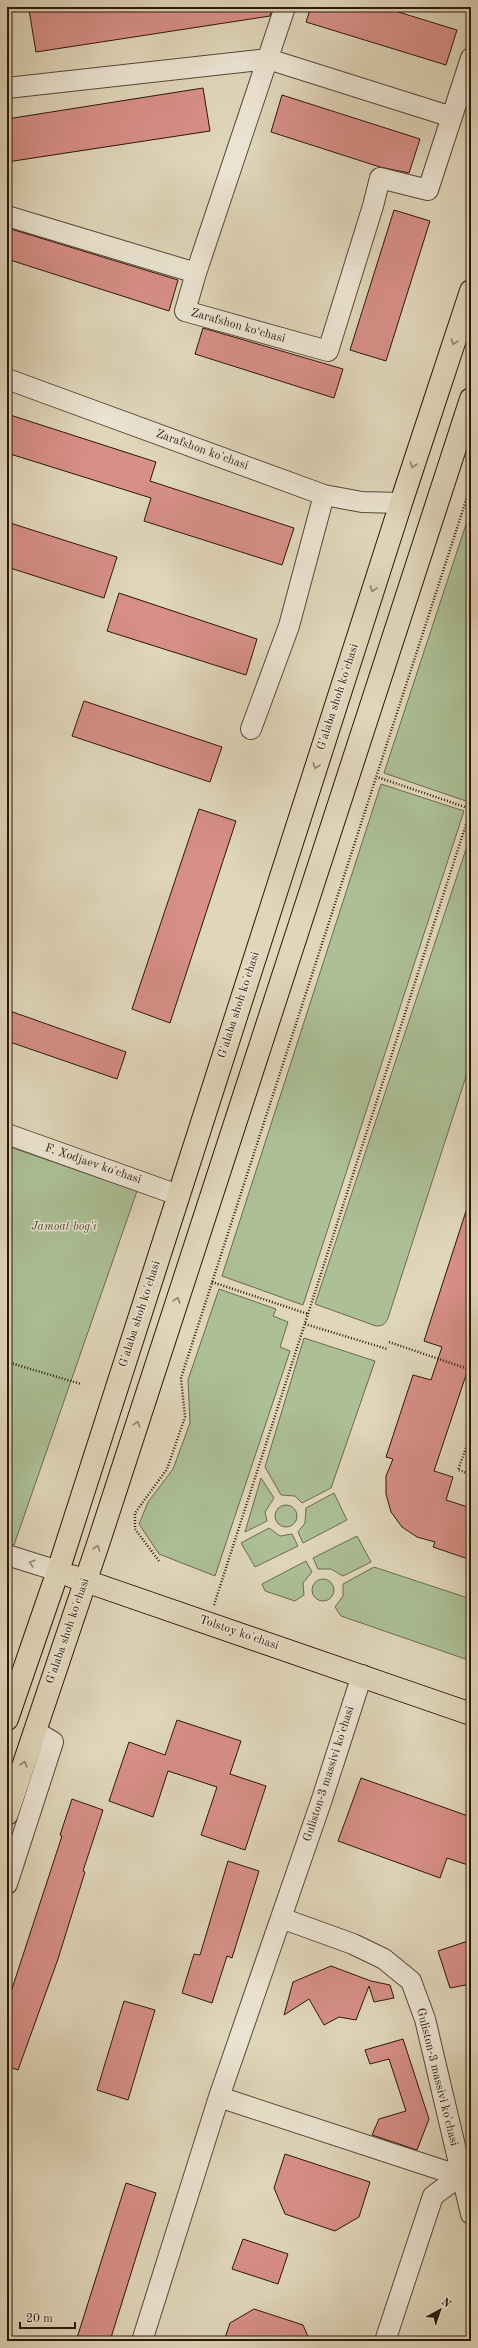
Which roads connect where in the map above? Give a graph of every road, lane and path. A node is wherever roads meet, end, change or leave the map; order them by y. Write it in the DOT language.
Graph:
graph roads {
  1 [pos="285,7"];
  2 [pos="471,58"];
  3 [pos="268,59"];
  4 [pos="7,88"];
  5 [pos="452,117"];
  6 [pos="7,216"];
  7 [pos="196,273"];
  8 [pos="471,291"];
  9 [pos="7,379"];
  10 [pos="471,399"];
  11 [pos="471,485"];
  12 [pos="324,495"];
  13 [pos="401,503"];
  14 [pos="251,729"];
  15 [pos="377,777"];
  16 [pos="7,1134"];
  17 [pos="178,1195"];
  18 [pos="212,1282"];
  19 [pos="308,1314"];
  20 [pos="305,1324"];
  21 [pos="389,1342"];
  22 [pos="386,1349"];
  23 [pos="7,1362"];
  24 [pos="471,1370"];
  25 [pos="81,1384"];
  26 [pos="471,1434"];
  27 [pos="471,1474"];
  28 [pos="7,1555"];
  29 [pos="159,1561"];
  30 [pos="58,1571"];
  31 [pos="85,1581"];
  32 [pos="208,1623"];
  33 [pos="362,1675"];
  34 [pos="471,1714"];
  35 [pos="7,1719"];
  36 [pos="35,1731"];
  37 [pos="7,1814"];
  38 [pos="7,1884"];
  39 [pos="281,1918"];
  40 [pos="219,2097"];
  41 [pos="466,2174"];
  42 [pos="471,2214"];
  43 [pos="142,2341"];
  44 [pos="385,2341"];
  1 -- 3 [label="street"];
  2 -- 5 [label="street"];
  3 -- 4 [label="street"];
  3 -- 5 [label="street"];
  3 -- 7 [label="street"];
  5 -- 7 [label="street, Zarafshon ko‘chasi"];
  6 -- 7 [label="street"];
  8 -- 13 [label="main road, G'alaba shoh ko'chasi, one-way"];
  9 -- 12 [label="street, Zarafshon ko'chasi"];
  31 -- 10 [label="main road, G'alaba shoh ko'chasi, one-way"];
  11 -- 15 [label="path"];
  12 -- 13 [label="street, Zarafshon ko'chasi"];
  12 -- 14 [label="street"];
  13 -- 17 [label="main road, G'alaba shoh ko'chasi, one-way"];
  15 -- 18 [label="path"];
  15 -- 19 [label="path"];
  16 -- 17 [label="street, F. Xodjaev ko'chasi"];
  17 -- 30 [label="main road, G'alaba shoh ko'chasi"];
  18 -- 19 [label="path"];
  18 -- 29 [label="path"];
  19 -- 20 [label="path"];
  20 -- 22 [label="path"];
  20 -- 32 [label="path"];
  21 -- 24 [label="path"];
  23 -- 25 [label="path"];
  26 -- 27 [label="path"];
  30 -- 28 [label="street, Tolstoy ko'chasi, one-way"];
  30 -- 31 [label="main road, Tolstoy ko'chasi"];
  30 -- 35 [label="main road, G'alaba shoh ko'chasi"];
  31 -- 32 [label="main road, Tolstoy ko'chasi"];
  31 -- 36 [label="main road, G'alaba shoh ko'chasi"];
  32 -- 33 [label="main road, Tolstoy ko'chasi"];
  33 -- 34 [label="main road, Tolstoy ko'chasi"];
  33 -- 39 [label="street, Guliston-3 massivi ko'chasi"];
  37 -- 36 [label="main road, G'alaba shoh ko'chasi, one-way"];
  36 -- 38 [label="street"];
  39 -- 40 [label="street, Guliston-3 massivi ko'chasi"];
  39 -- 41 [label="street, Guliston-3 massivi ko'chasi"];
  40 -- 41 [label="street"];
  40 -- 43 [label="street, Guliston-3 massivi ko'chasi"];
  41 -- 42 [label="street, Guliston-3 massivi ko'chasi"];
  41 -- 44 [label="street"];
}
